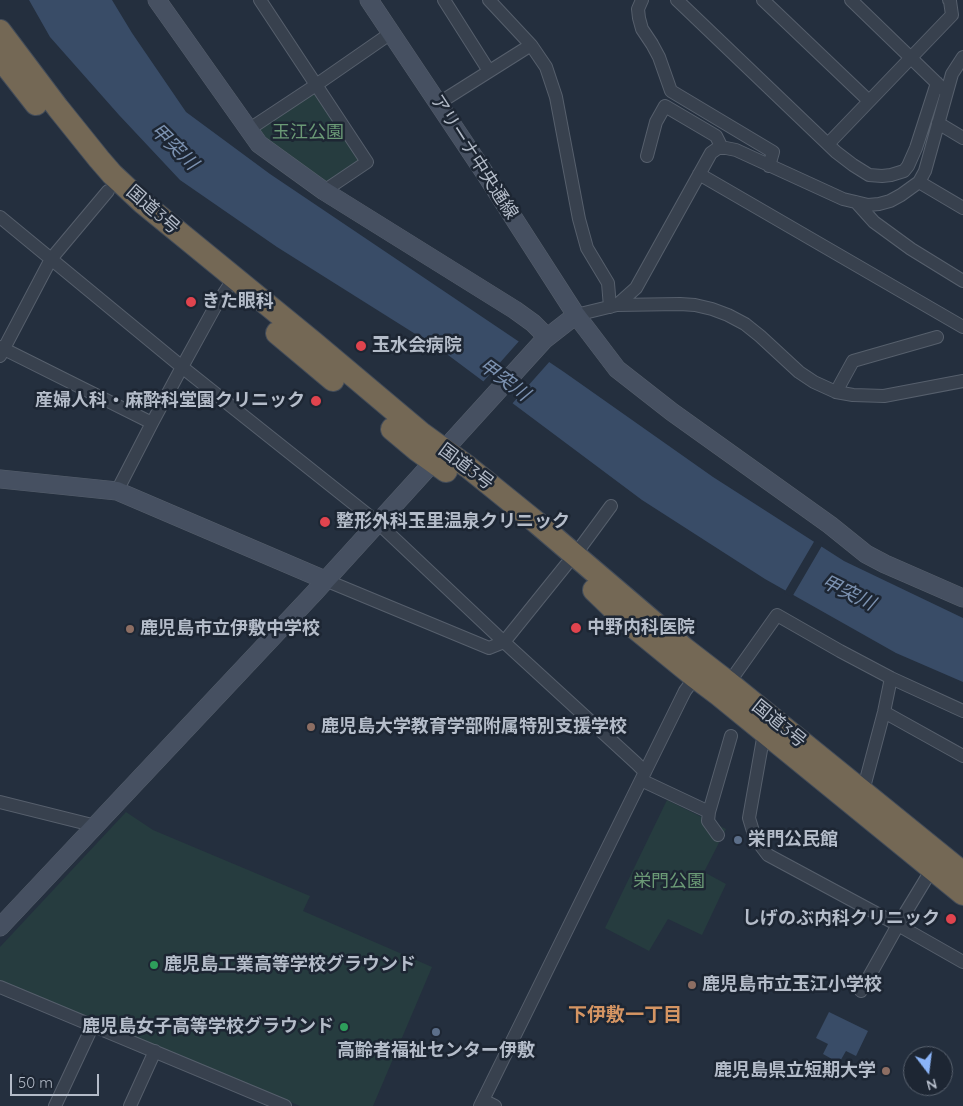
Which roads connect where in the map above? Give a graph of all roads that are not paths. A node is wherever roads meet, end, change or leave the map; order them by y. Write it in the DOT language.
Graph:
graph roads {
  1 [pos="158,0"];
  2 [pos="260,0"];
  3 [pos="369,0"];
  4 [pos="444,0"];
  5 [pos="642,0"];
  6 [pos="677,0"];
  7 [pos="763,0"];
  8 [pos="851,0"];
  9 [pos="949,0"];
  10 [pos="491,1"];
  11 [pos="0,31"];
  12 [pos="392,33"];
  13 [pos="531,45"];
  14 [pos="911,57"];
  15 [pos="963,57"];
  16 [pos="0,58"];
  17 [pos="489,71"];
  18 [pos="316,86"];
  19 [pos="942,88"];
  20 [pos="869,101"];
  21 [pos="439,103"];
  22 [pos="938,123"];
  23 [pos="248,130"];
  24 [pos="963,138"];
  25 [pos="828,144"];
  26 [pos="722,148"];
  27 [pos="647,156"];
  28 [pos="769,166"];
  29 [pos="699,174"];
  30 [pos="919,182"];
  31 [pos="108,191"];
  32 [pos="324,191"];
  33 [pos="856,202"];
  34 [pos="963,208"];
  35 [pos="0,217"];
  36 [pos="51,259"];
  37 [pos="963,282"];
  38 [pos="230,284"];
  39 [pos="614,306"];
  40 [pos="576,315"];
  41 [pos="963,327"];
  42 [pos="937,337"];
  43 [pos="545,339"];
  44 [pos="1,351"];
  45 [pos="182,366"];
  46 [pos="963,382"];
  47 [pos="836,392"];
  48 [pos="152,423"];
  49 [pos="439,456"];
  50 [pos="0,479"];
  51 [pos="117,491"];
  52 [pos="611,506"];
  53 [pos="378,523"];
  54 [pos="570,560"];
  55 [pos="325,580"];
  56 [pos="963,598"];
  57 [pos="504,642"];
  58 [pos="700,671"];
  59 [pos="891,678"];
  60 [pos="724,689"];
  61 [pos="963,711"];
  62 [pos="884,712"];
  63 [pos="764,733"];
  64 [pos="731,736"];
  65 [pos="963,756"];
  66 [pos="643,776"];
  67 [pos="863,791"];
  68 [pos="0,802"];
  69 [pos="708,812"];
  70 [pos="96,826"];
  71 [pos="718,835"];
  72 [pos="932,869"];
  73 [pos="963,873"];
  74 [pos="963,894"];
  75 [pos="898,925"];
  76 [pos="0,927"];
  77 [pos="963,962"];
  78 [pos="0,987"];
  79 [pos="861,991"];
  80 [pos="93,1025"];
  81 [pos="155,1051"];
  82 [pos="486,1104"];
  83 [pos="55,1106"];
  84 [pos="130,1106"];
  85 [pos="285,1106"];
  1 -- 23 [label="street"];
  2 -- 18 [label="street"];
  3 -- 12 [label="street, アリーナ中央通線"];
  4 -- 17 [label="street"];
  5 -- 28 [label="street"];
  6 -- 25 [label="street"];
  7 -- 20 [label="street"];
  8 -- 14 [label="street"];
  9 -- 14 [label="street"];
  10 -- 13 [label="street"];
  11 -- 38 [label="highway, 国道3号"];
  12 -- 18 [label="street"];
  12 -- 21 [label="street, アリーナ中央通線"];
  13 -- 17 [label="street"];
  13 -- 39 [label="street"];
  14 -- 19 [label="street"];
  14 -- 20 [label="street"];
  15 -- 19 [label="street"];
  16 -- 31 [label="highway, 国道3号"];
  17 -- 21 [label="street"];
  18 -- 23 [label="street"];
  18 -- 32 [label="street"];
  19 -- 22 [label="street"];
  19 -- 25 [label="street"];
  20 -- 25 [label="street"];
  21 -- 40 [label="street, アリーナ中央通線"];
  22 -- 24 [label="street"];
  22 -- 30 [label="street"];
  23 -- 32 [label="street"];
  26 -- 27 [label="street"];
  26 -- 28 [label="street"];
  26 -- 29 [label="street"];
  28 -- 33 [label="street"];
  29 -- 39 [label="street"];
  29 -- 41 [label="street"];
  30 -- 33 [label="street"];
  30 -- 34 [label="street"];
  31 -- 36 [label="street"];
  31 -- 38 [label="highway, 国道3号"];
  32 -- 43 [label="street"];
  33 -- 37 [label="street"];
  35 -- 36 [label="street"];
  36 -- 44 [label="street"];
  36 -- 45 [label="street"];
  38 -- 45 [label="street"];
  38 -- 49 [label="highway, 国道3号"];
  39 -- 40 [label="street"];
  39 -- 47 [label="street"];
  40 -- 43 [label="street"];
  40 -- 56 [label="street, アリーナ中央通線"];
  42 -- 47 [label="street"];
  43 -- 49 [label="street"];
  44 -- 48 [label="street"];
  45 -- 48 [label="street"];
  45 -- 53 [label="street"];
  46 -- 47 [label="street"];
  48 -- 51 [label="street"];
  49 -- 53 [label="street"];
  49 -- 54 [label="highway, 国道3号"];
  50 -- 51 [label="street"];
  51 -- 55 [label="street"];
  52 -- 54 [label="street"];
  53 -- 55 [label="street"];
  53 -- 57 [label="street"];
  54 -- 57 [label="street"];
  54 -- 58 [label="highway, 国道3号"];
  55 -- 57 [label="street"];
  55 -- 70 [label="street"];
  57 -- 66 [label="street"];
  58 -- 60 [label="highway, 国道3号"];
  58 -- 66 [label="street"];
  59 -- 60 [label="street"];
  59 -- 61 [label="street"];
  59 -- 62 [label="street"];
  60 -- 63 [label="highway, 国道3号"];
  60 -- 67 [label="highway, 国道3号"];
  62 -- 65 [label="street"];
  62 -- 67 [label="street"];
  63 -- 72 [label="highway, 国道3号"];
  63 -- 75 [label="street"];
  64 -- 69 [label="street"];
  66 -- 69 [label="street"];
  66 -- 82 [label="street"];
  67 -- 73 [label="highway, 国道3号"];
  68 -- 70 [label="street"];
  69 -- 71 [label="street"];
  70 -- 76 [label="street"];
  72 -- 74 [label="highway, 国道3号"];
  72 -- 75 [label="street"];
  75 -- 77 [label="street"];
  75 -- 79 [label="street"];
  78 -- 80 [label="street"];
  80 -- 81 [label="street"];
  80 -- 83 [label="street"];
  81 -- 84 [label="street"];
  81 -- 85 [label="street"];
}
